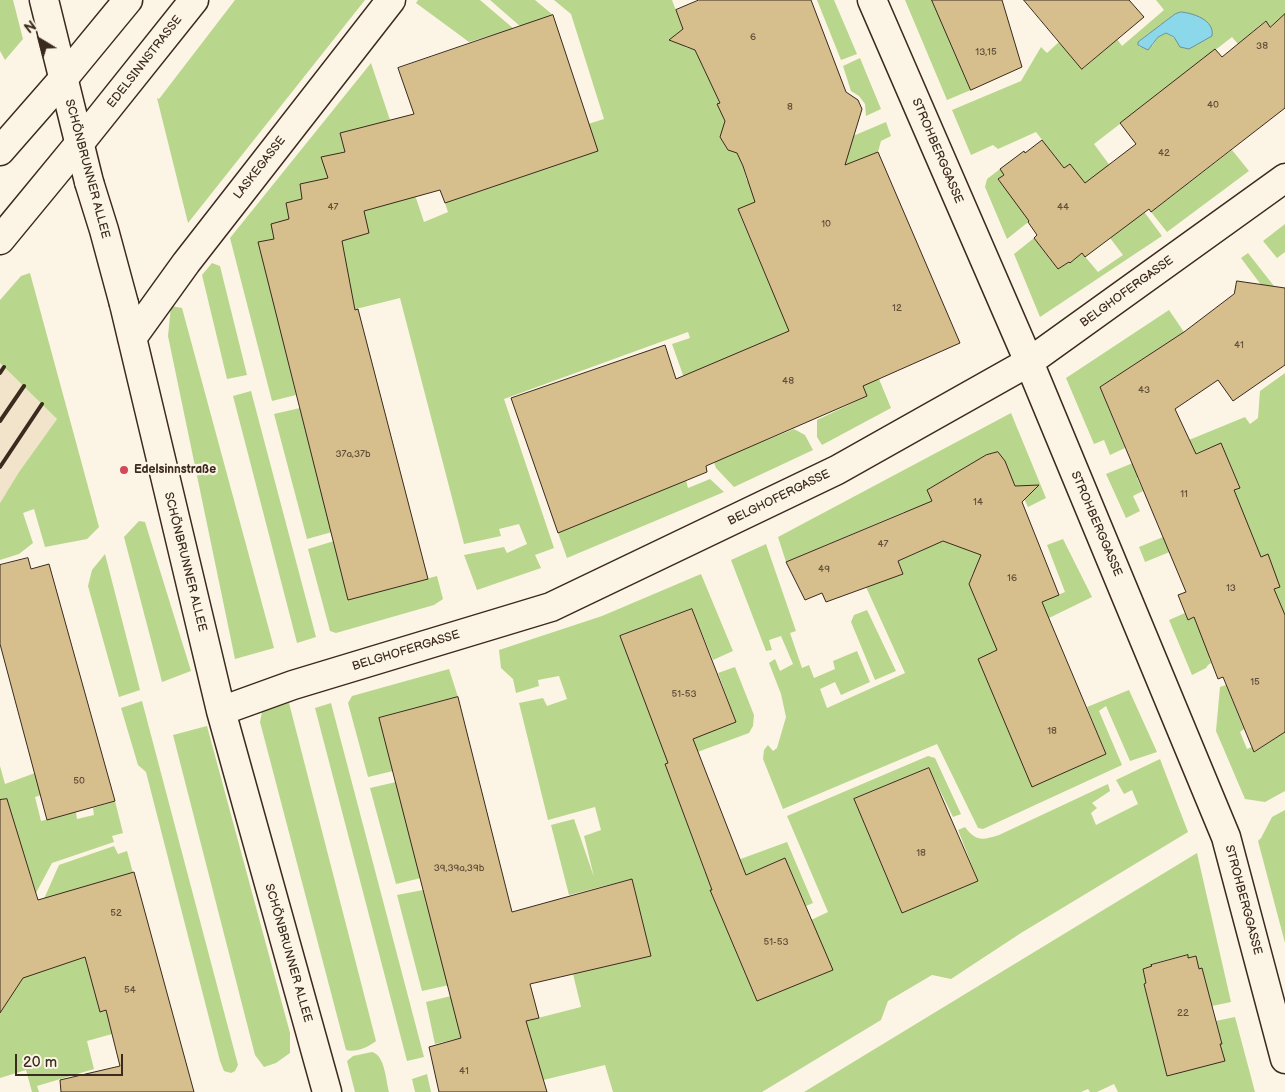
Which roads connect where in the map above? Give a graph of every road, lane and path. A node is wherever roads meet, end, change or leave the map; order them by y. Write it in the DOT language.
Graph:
graph roads {
  1 [pos="44,0"];
  2 [pos="128,0"];
  3 [pos="194,0"];
  4 [pos="391,0"];
  5 [pos="872,0"];
  6 [pos="63,79"];
  7 [pos="79,144"];
  8 [pos="0,151"];
  9 [pos="1285,178"];
  10 [pos="0,240"];
  11 [pos="132,338"];
  12 [pos="1029,362"];
  13 [pos="221,711"];
  14 [pos="1285,1059"];
  15 [pos="322,1091"];
  1 -- 6 [label="street, SCHÖNBRUNNER ALLEE"];
  2 -- 6 [label="street"];
  3 -- 7 [label="street, EDELSINNSTRASSE"];
  4 -- 11 [label="street, LASKEGASSE"];
  5 -- 12 [label="street, STROHBERGGASSE"];
  6 -- 7 [label="street, SCHÖNBRUNNER ALLEE"];
  6 -- 8 [label="street"];
  7 -- 10 [label="street, EDELSINNSTRASSE"];
  7 -- 11 [label="street, SCHÖNBRUNNER ALLEE, bridge"];
  9 -- 12 [label="street, BELGHOFERGASSE"];
  11 -- 13 [label="street, SCHÖNBRUNNER ALLEE"];
  12 -- 13 [label="street, BELGHOFERGASSE"];
  12 -- 14 [label="street, STROHBERGGASSE"];
  13 -- 15 [label="street, SCHÖNBRUNNER ALLEE"];
}
